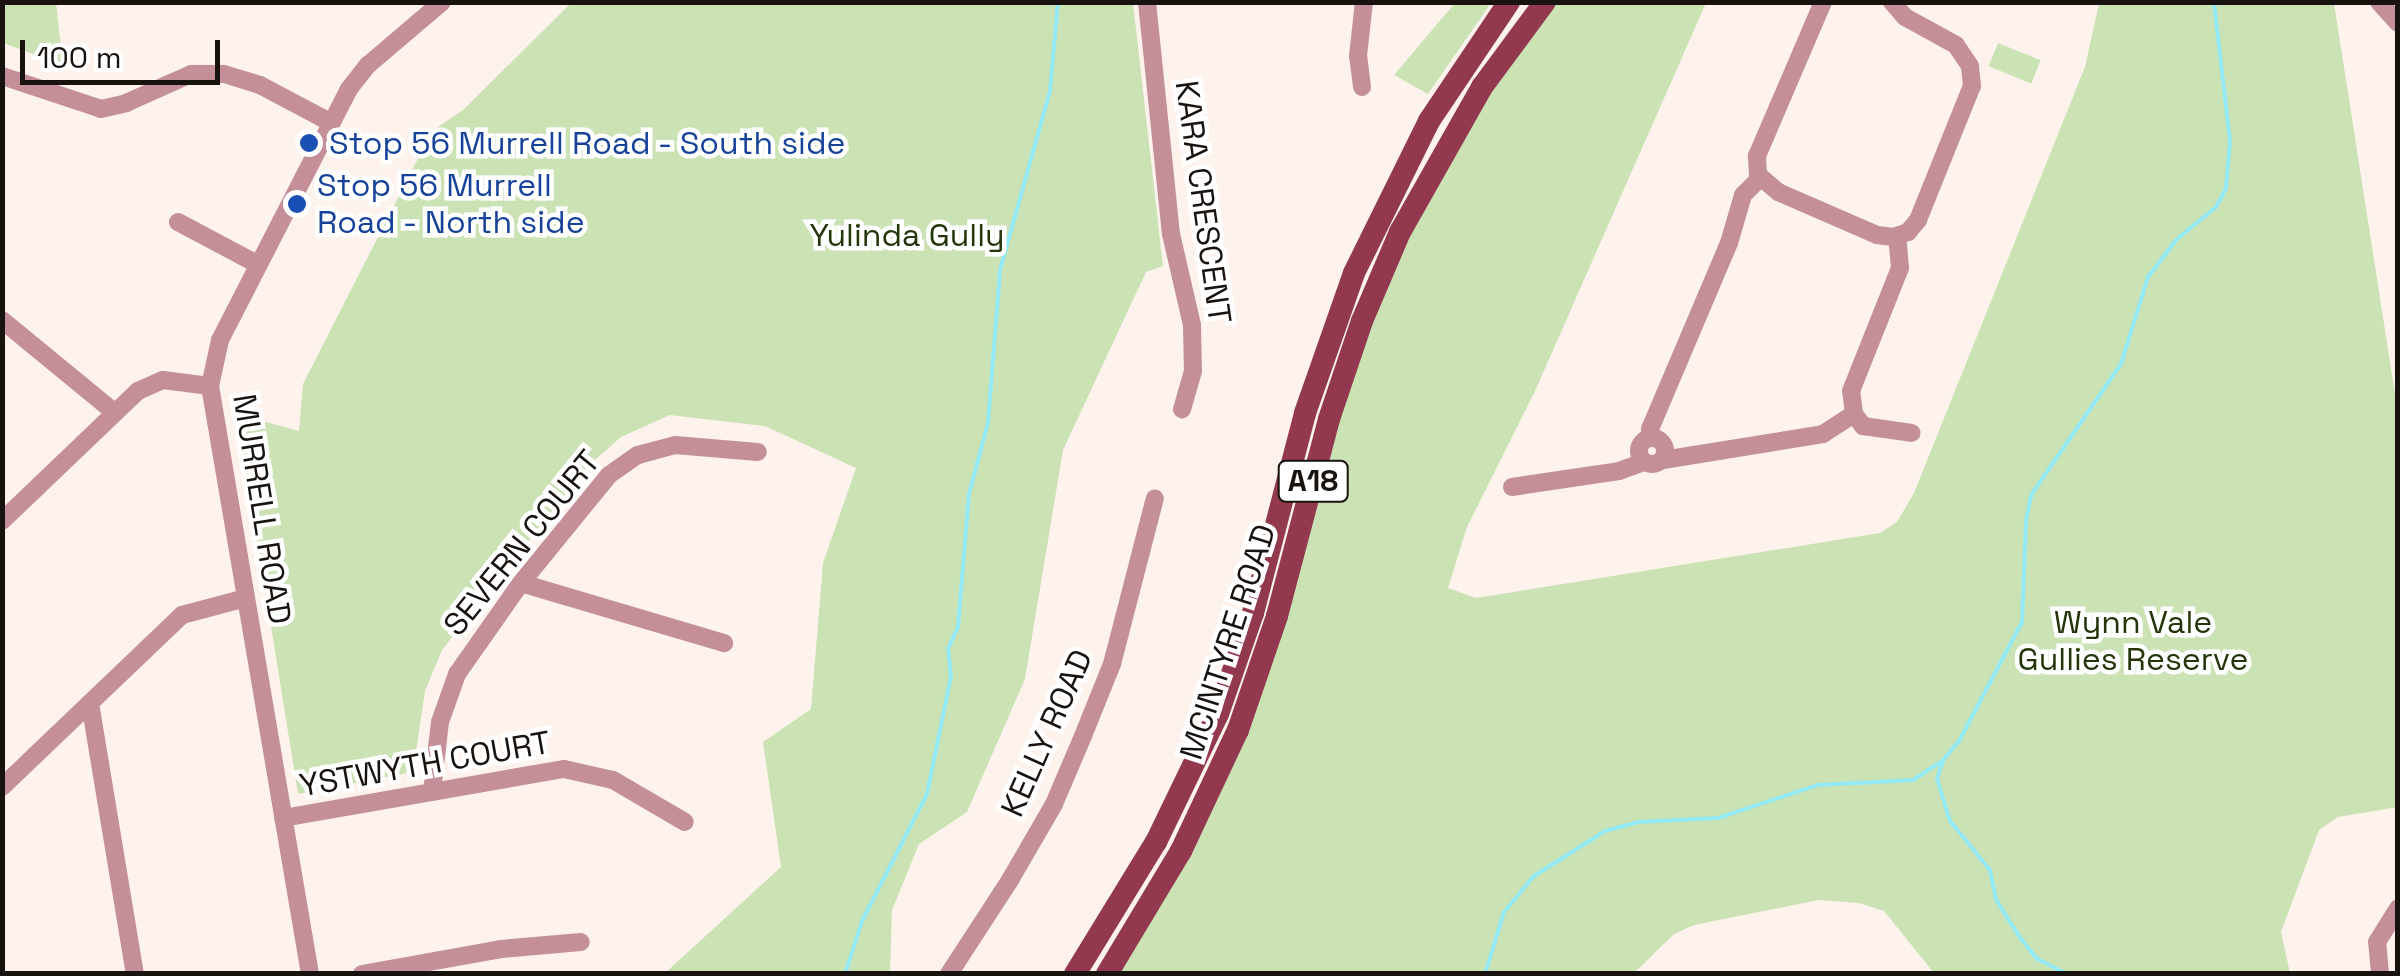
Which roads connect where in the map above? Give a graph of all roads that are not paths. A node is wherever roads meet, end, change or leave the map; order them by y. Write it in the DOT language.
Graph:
graph roads {
  1 [pos="442,2"];
  2 [pos="1147,2"];
  3 [pos="1364,2"];
  4 [pos="1509,2"];
  5 [pos="1545,2"];
  6 [pos="1823,2"];
  7 [pos="1892,2"];
  8 [pos="2379,2"];
  9 [pos="2398,23"];
  10 [pos="2,76"];
  11 [pos="1362,86"];
  12 [pos="330,122"];
  13 [pos="1760,178"];
  14 [pos="178,222"];
  15 [pos="1897,236"];
  16 [pos="257,264"];
  17 [pos="2,320"];
  18 [pos="210,386"];
  19 [pos="1182,409"];
  20 [pos="114,412"];
  21 [pos="1854,414"];
  22 [pos="1912,433"];
  23 [pos="758,452"];
  24 [pos="1654,461"];
  25 [pos="1512,487"];
  26 [pos="1154,498"];
  27 [pos="2,521"];
  28 [pos="521,584"];
  29 [pos="246,598"];
  30 [pos="724,643"];
  31 [pos="90,703"];
  32 [pos="2,787"];
  33 [pos="432,792"];
  34 [pos="283,818"];
  35 [pos="685,822"];
  36 [pos="2398,908"];
  37 [pos="581,942"];
  38 [pos="135,974"];
  39 [pos="310,974"];
  40 [pos="362,974"];
  41 [pos="949,974"];
  42 [pos="1075,974"];
  43 [pos="1108,974"];
  44 [pos="2380,974"];
  1 -- 12 [label="street, MURRELL ROAD"];
  2 -- 19 [label="street, KARA CRESCENT"];
  3 -- 11 [label="street"];
  4 -- 42 [label="main road, MCINTYRE ROAD / A18"];
  5 -- 43 [label="main road, MCINTYRE ROAD / A18"];
  6 -- 13 [label="street"];
  7 -- 15 [label="street"];
  8 -- 9 [label="street"];
  10 -- 12 [label="street"];
  12 -- 16 [label="street, MURRELL ROAD"];
  13 -- 15 [label="street"];
  13 -- 24 [label="street"];
  14 -- 16 [label="street"];
  15 -- 21 [label="street"];
  16 -- 18 [label="street, MURRELL ROAD"];
  17 -- 20 [label="street"];
  18 -- 20 [label="street"];
  18 -- 29 [label="street, MURRELL ROAD"];
  20 -- 27 [label="street"];
  21 -- 22 [label="street"];
  21 -- 24 [label="street"];
  23 -- 28 [label="street, SEVERN COURT"];
  24 -- 25 [label="street"];
  26 -- 41 [label="street, KELLY ROAD"];
  28 -- 30 [label="street"];
  28 -- 33 [label="street, SEVERN COURT"];
  29 -- 31 [label="street"];
  29 -- 34 [label="street, MURRELL ROAD"];
  31 -- 32 [label="street"];
  31 -- 38 [label="street"];
  33 -- 34 [label="street, YSTWYTH COURT"];
  33 -- 35 [label="street, YSTWYTH COURT"];
  34 -- 39 [label="street, MURRELL ROAD"];
  36 -- 44 [label="street"];
  37 -- 40 [label="street"];
}
